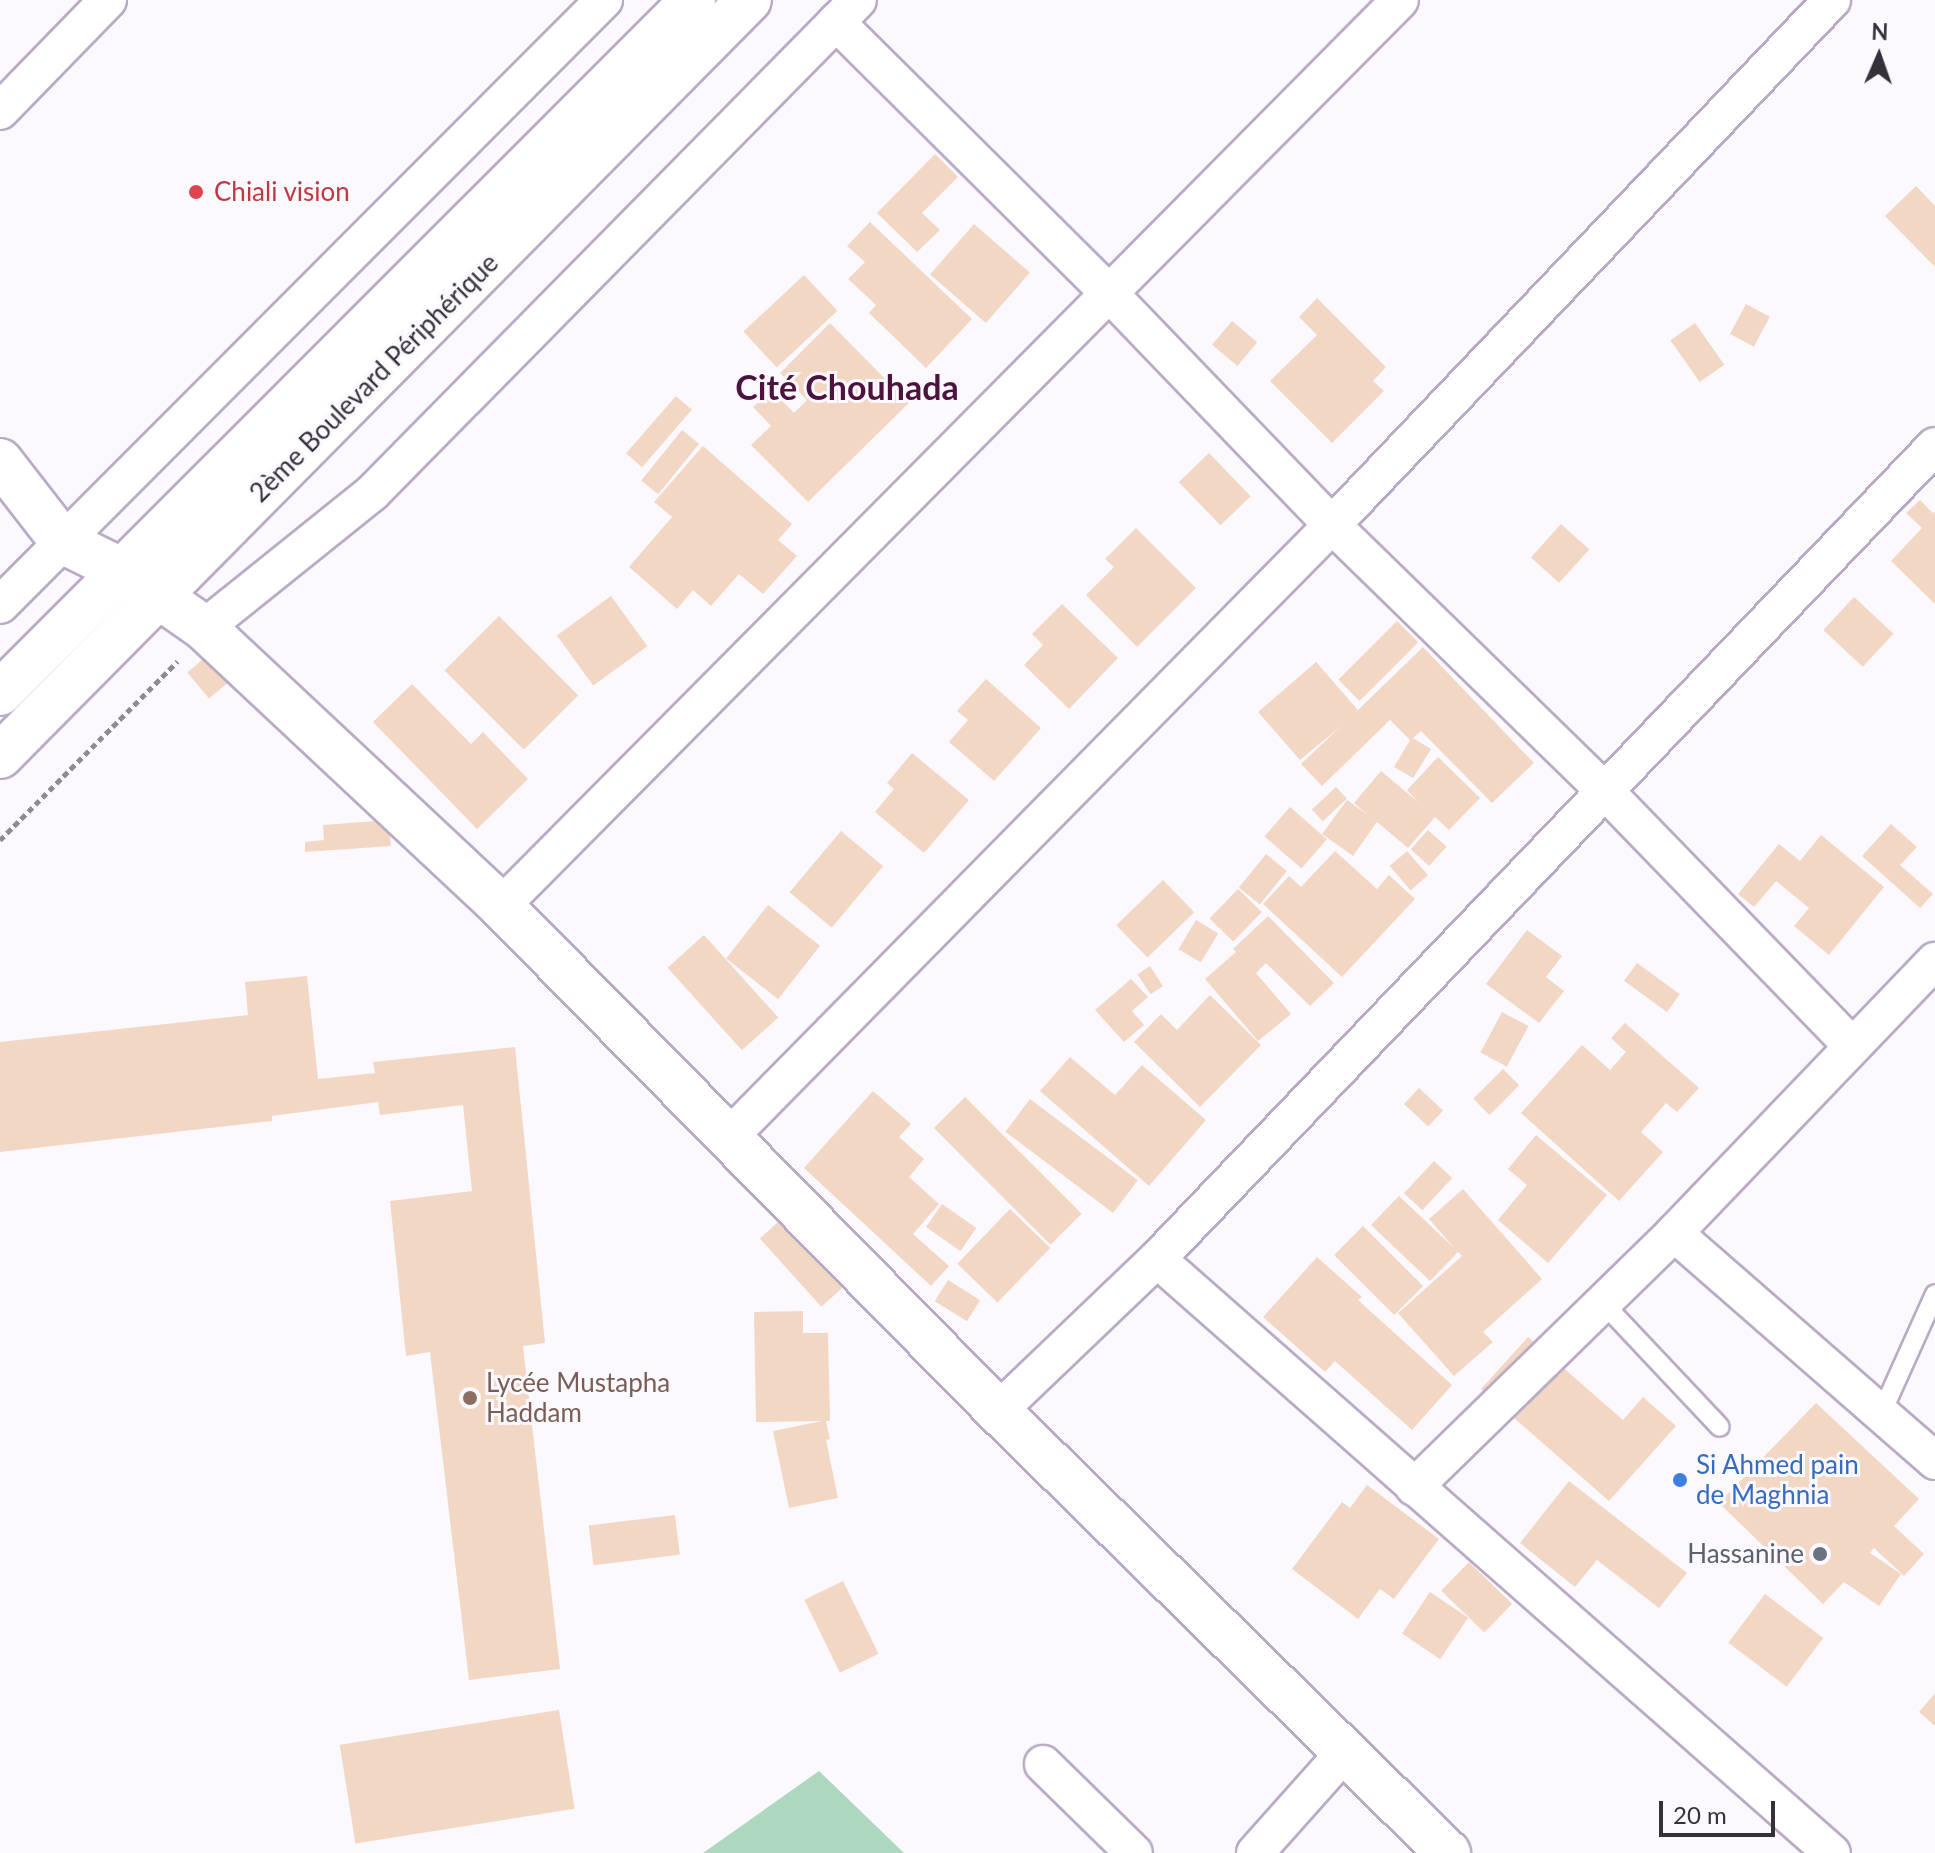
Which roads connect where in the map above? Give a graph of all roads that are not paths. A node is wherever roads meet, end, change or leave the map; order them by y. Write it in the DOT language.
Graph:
graph roads {
  1 [pos="108,0"];
  2 [pos="604,0"];
  3 [pos="693,0"];
  4 [pos="749,0"];
  5 [pos="1400,0"];
  6 [pos="1832,0"];
  7 [pos="847,11"];
  8 [pos="0,111"];
  9 [pos="1107,291"];
  10 [pos="1935,446"];
  11 [pos="0,461"];
  12 [pos="1332,525"];
  13 [pos="62,541"];
  14 [pos="121,570"];
  15 [pos="158,596"];
  16 [pos="0,605"];
  17 [pos="194,641"];
  18 [pos="0,693"];
  19 [pos="0,756"];
  20 [pos="1604,790"];
  21 [pos="501,906"];
  22 [pos="1935,961"];
  23 [pos="1852,1046"];
  24 [pos="727,1139"];
  25 [pos="1674,1233"];
  26 [pos="1157,1259"];
  27 [pos="1935,1294"];
  28 [pos="1603,1303"];
  29 [pos="998,1411"];
  30 [pos="1882,1412"];
  31 [pos="1720,1427"];
  32 [pos="1935,1461"];
  33 [pos="1414,1487"];
  34 [pos="1345,1752"];
  35 [pos="1043,1764"];
  36 [pos="1134,1853"];
  37 [pos="1255,1853"];
  38 [pos="1448,1853"];
  39 [pos="1832,1853"];
  1 -- 8 [label="street"];
  2 -- 13 [label="street"];
  3 -- 14 [label="main road, 2ème Boulevard Périphérique"];
  4 -- 15 [label="main road, 2ème Boulevard Périphérique"];
  5 -- 9 [label="street"];
  6 -- 12 [label="street"];
  7 -- 9 [label="street"];
  7 -- 17 [label="street"];
  9 -- 12 [label="street"];
  9 -- 21 [label="street"];
  10 -- 20 [label="street"];
  11 -- 13 [label="main road"];
  12 -- 20 [label="street"];
  12 -- 24 [label="street"];
  13 -- 14 [label="main road"];
  13 -- 16 [label="street"];
  14 -- 15 [label="main road"];
  14 -- 18 [label="main road, 2ème Boulevard Périphérique"];
  15 -- 17 [label="main road"];
  15 -- 19 [label="main road, 2ème Boulevard Périphérique"];
  17 -- 21 [label="main road"];
  20 -- 23 [label="street"];
  20 -- 26 [label="street"];
  21 -- 24 [label="main road"];
  22 -- 23 [label="street"];
  23 -- 25 [label="street"];
  24 -- 29 [label="main road"];
  25 -- 28 [label="street"];
  25 -- 30 [label="street"];
  26 -- 29 [label="street"];
  26 -- 33 [label="street"];
  27 -- 30 [label="lane"];
  28 -- 31 [label="lane"];
  28 -- 33 [label="street"];
  29 -- 34 [label="main road"];
  30 -- 32 [label="street"];
  33 -- 39 [label="street"];
  34 -- 37 [label="street"];
  34 -- 38 [label="main road"];
  35 -- 36 [label="street"];
}
